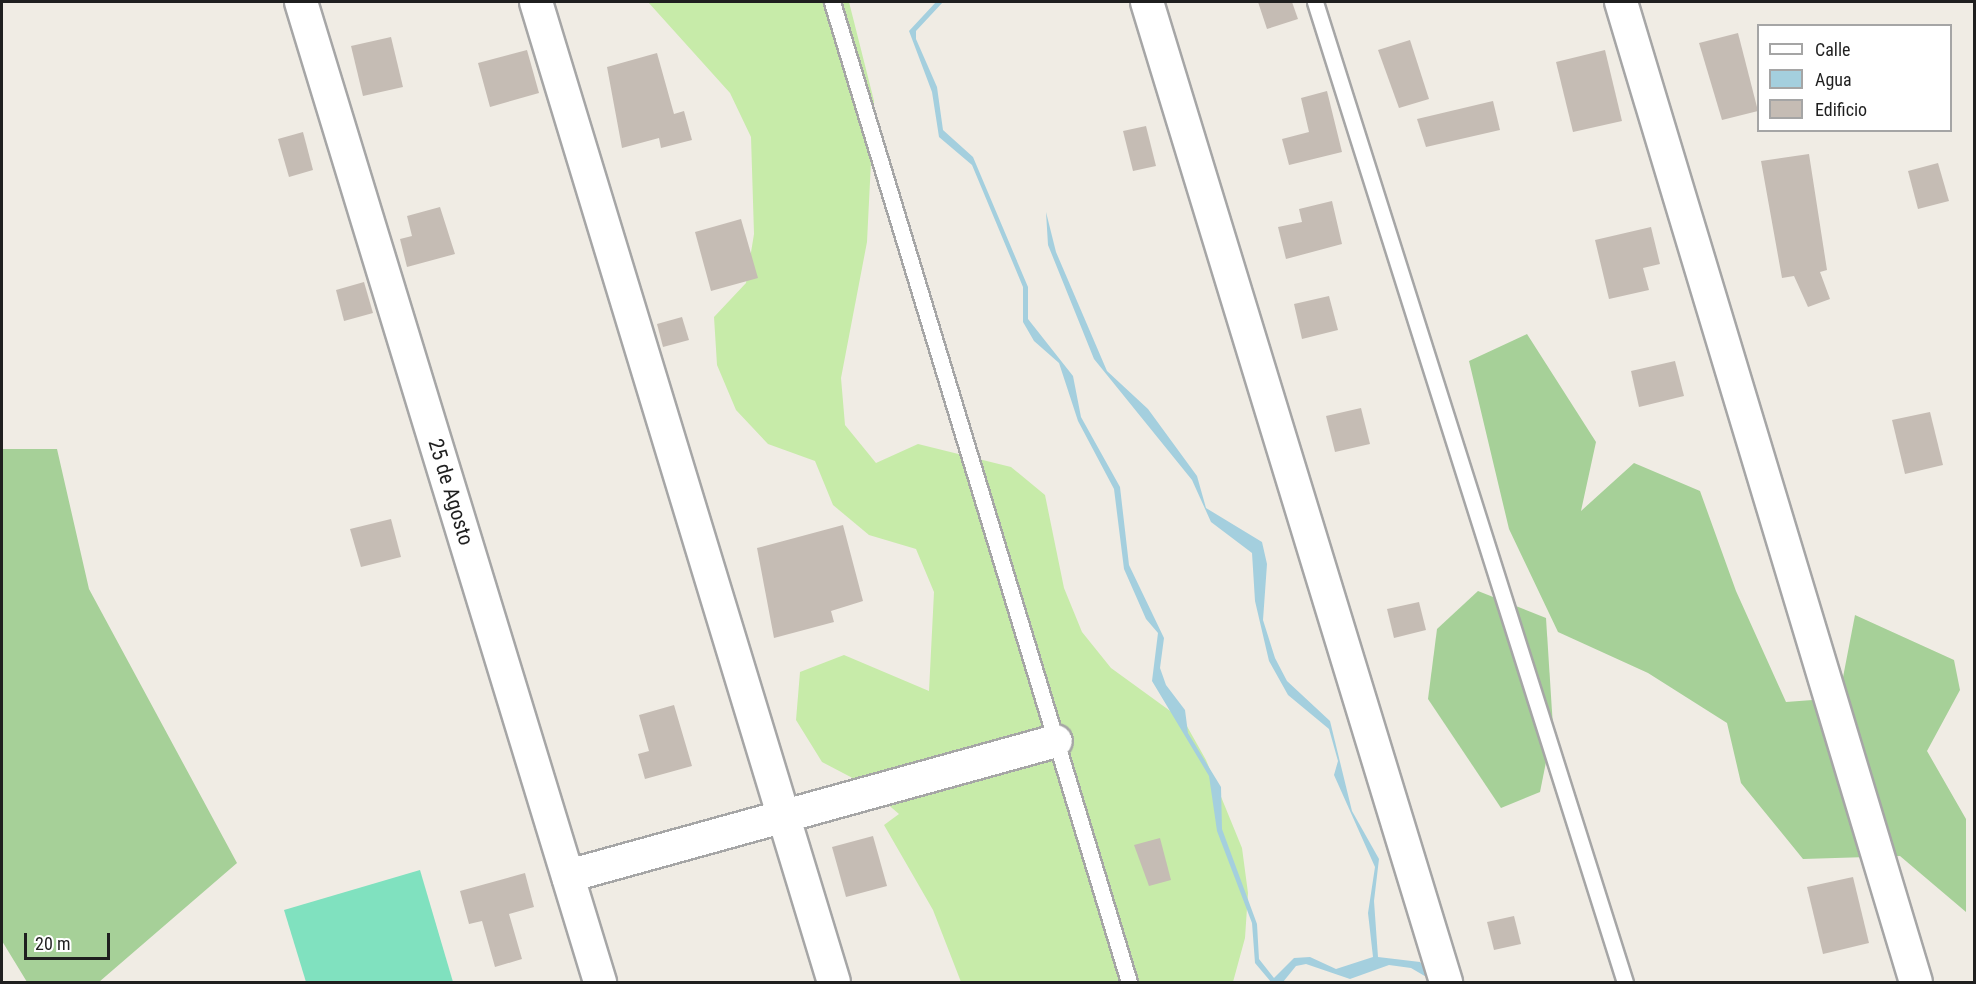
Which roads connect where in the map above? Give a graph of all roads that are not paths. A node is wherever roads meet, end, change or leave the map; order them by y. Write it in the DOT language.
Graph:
graph roads {
  1 [pos="301,2"];
  2 [pos="536,2"];
  3 [pos="832,2"];
  4 [pos="1148,2"];
  5 [pos="1315,2"];
  6 [pos="1621,2"];
  7 [pos="1056,741"];
  8 [pos="783,816"];
  9 [pos="568,876"];
  10 [pos="600,982"];
  11 [pos="834,982"];
  12 [pos="1129,982"];
  13 [pos="1446,982"];
  14 [pos="1625,982"];
  15 [pos="1916,982"];
  1 -- 9 [label="street, 25 de Agosto"];
  2 -- 8 [label="street"];
  3 -- 7 [label="lane"];
  4 -- 13 [label="street"];
  5 -- 14 [label="lane"];
  6 -- 15 [label="street"];
  7 -- 8 [label="street"];
  7 -- 12 [label="lane"];
  8 -- 9 [label="street"];
  8 -- 11 [label="street"];
  9 -- 10 [label="street, 25 de Agosto"];
}
